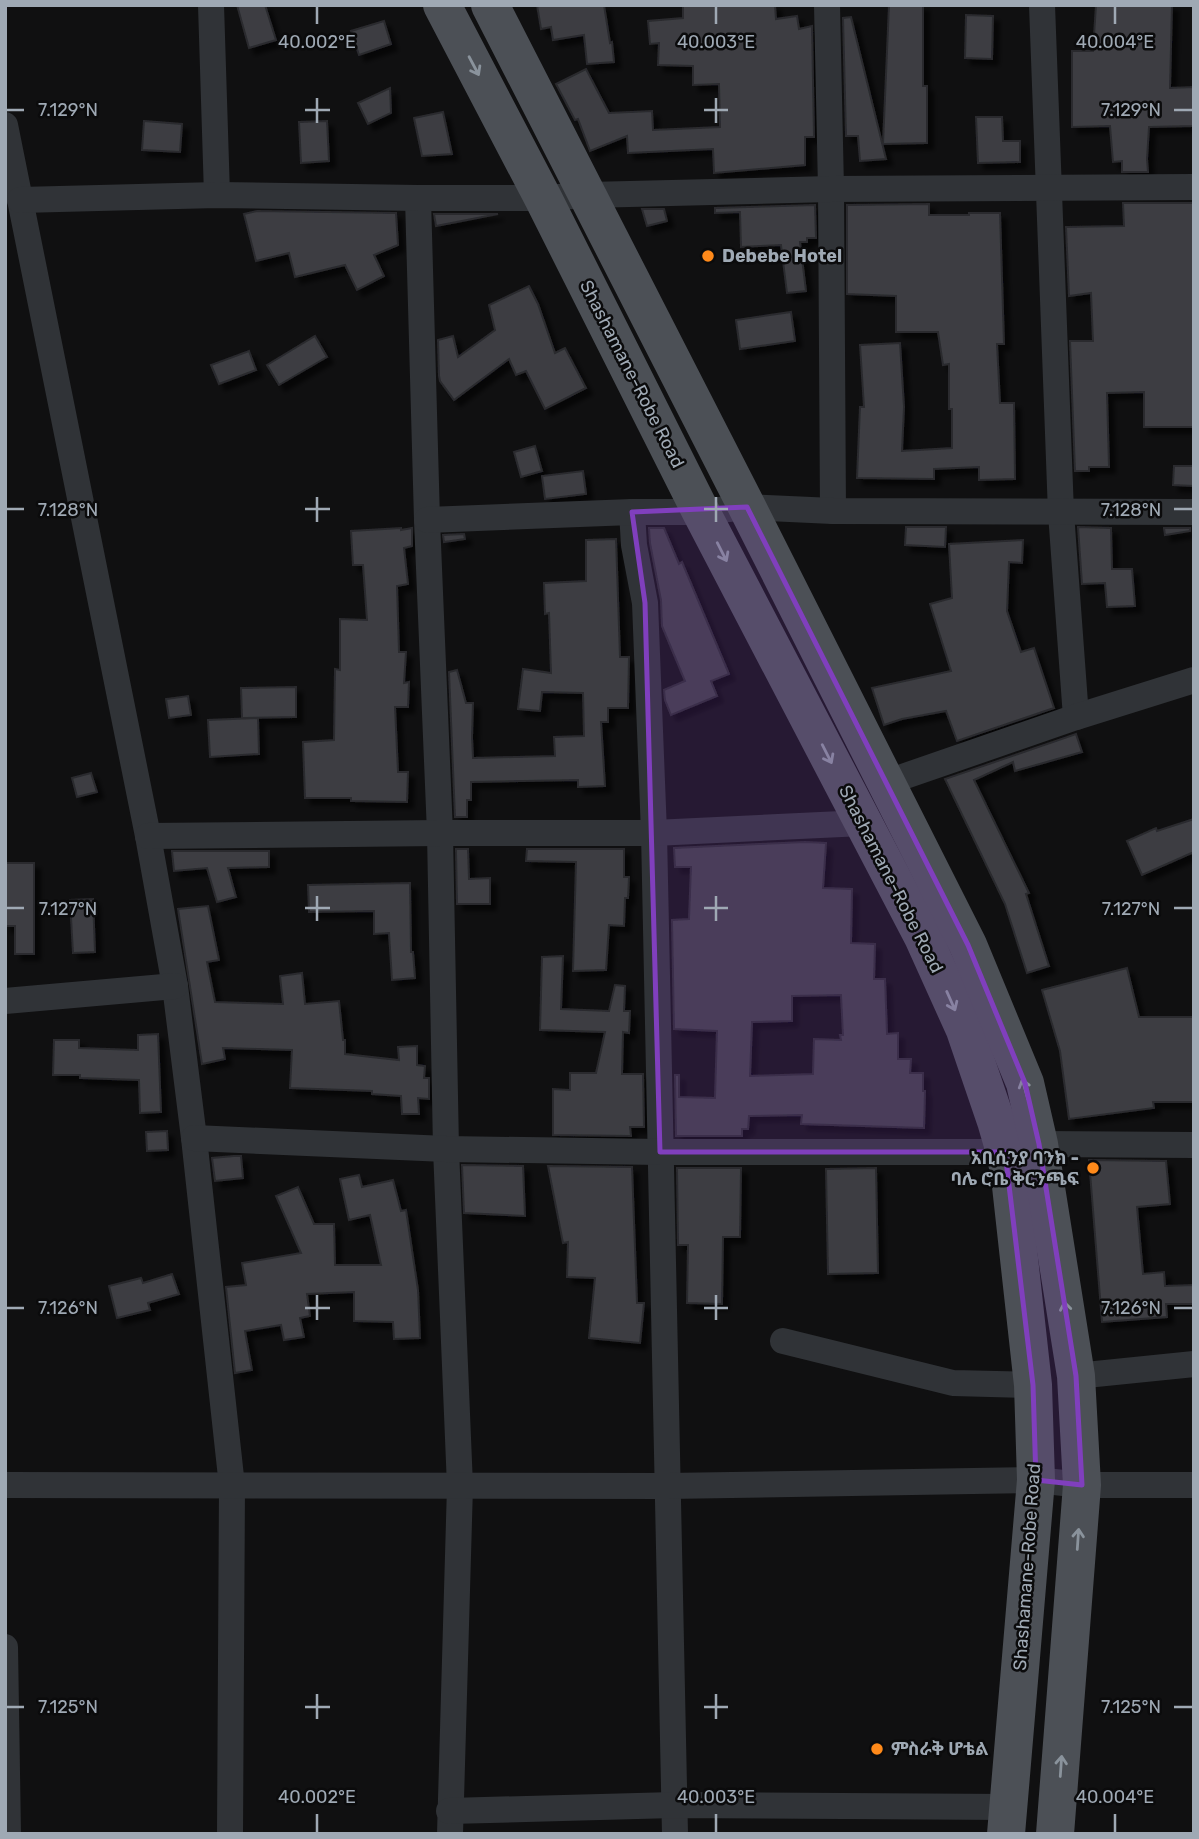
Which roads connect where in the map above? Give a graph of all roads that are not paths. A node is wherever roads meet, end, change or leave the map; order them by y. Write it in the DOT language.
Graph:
graph roads {
  1 [pos="211,5"];
  2 [pos="442,5"];
  3 [pos="490,5"];
  4 [pos="827,5"];
  5 [pos="1042,5"];
  6 [pos="5,125"];
  7 [pos="1194,187"];
  8 [pos="831,188"];
  9 [pos="1049,188"];
  10 [pos="217,194"];
  11 [pos="588,195"];
  12 [pos="418,198"];
  13 [pos="543,198"];
  14 [pos="20,200"];
  15 [pos="747,507"];
  16 [pos="833,511"];
  17 [pos="632,512"];
  18 [pos="701,512"];
  19 [pos="1061,513"];
  20 [pos="1194,513"];
  21 [pos="427,520"];
  22 [pos="1194,680"];
  23 [pos="1076,716"];
  24 [pos="885,783"];
  25 [pos="863,824"];
  26 [pos="440,833"];
  27 [pos="653,833"];
  28 [pos="148,836"];
  29 [pos="175,986"];
  30 [pos="5,1001"];
  31 [pos="194,1138"];
  32 [pos="1194,1145"];
  33 [pos="1022,1148"];
  34 [pos="446,1149"];
  35 [pos="660,1152"];
  36 [pos="783,1341"];
  37 [pos="1194,1364"];
  38 [pos="1076,1376"];
  39 [pos="1033,1385"];
  40 [pos="1036,1480"];
  41 [pos="5,1485"];
  42 [pos="1082,1485"];
  43 [pos="1194,1485"];
  44 [pos="232,1486"];
  45 [pos="460,1486"];
  46 [pos="667,1486"];
  47 [pos="5,1647"];
  48 [pos="674,1805"];
  49 [pos="1007,1821"];
  50 [pos="450,1823"];
  51 [pos="8,1834"];
  52 [pos="230,1834"];
  53 [pos="675,1834"];
  54 [pos="1055,1834"];
  1 -- 10 [label="street"];
  2 -- 13 [label="main road, Shashamane-Robe Road, one-way"];
  3 -- 11 [label="main road, Shashamane-Robe Road"];
  4 -- 8 [label="street"];
  5 -- 9 [label="street"];
  6 -- 14 [label="street"];
  7 -- 9 [label="street"];
  8 -- 9 [label="street"];
  8 -- 11 [label="street"];
  8 -- 16 [label="street"];
  9 -- 19 [label="street"];
  10 -- 12 [label="street"];
  10 -- 14 [label="street"];
  11 -- 13 [label="street"];
  11 -- 15 [label="main road, Shashamane-Robe Road"];
  12 -- 13 [label="street"];
  12 -- 21 [label="street"];
  13 -- 18 [label="main road, Shashamane-Robe Road"];
  14 -- 28 [label="street"];
  15 -- 16 [label="street"];
  15 -- 18 [label="street"];
  15 -- 24 [label="main road, Shashamane-Robe Road"];
  16 -- 19 [label="street"];
  17 -- 18 [label="street"];
  17 -- 21 [label="street"];
  17 -- 27 [label="street"];
  18 -- 25 [label="main road, Shashamane-Robe Road, one-way"];
  19 -- 20 [label="street"];
  19 -- 23 [label="street"];
  21 -- 26 [label="street"];
  22 -- 23 [label="street"];
  23 -- 24 [label="street"];
  33 -- 24 [label="main road, Shashamane-Robe Road, one-way"];
  25 -- 27 [label="street"];
  25 -- 33 [label="main road, Shashamane-Robe Road, one-way"];
  26 -- 27 [label="street"];
  26 -- 28 [label="street"];
  26 -- 34 [label="street"];
  27 -- 35 [label="street"];
  28 -- 29 [label="street"];
  29 -- 30 [label="street"];
  29 -- 31 [label="street"];
  31 -- 34 [label="street"];
  31 -- 44 [label="street"];
  32 -- 33 [label="street"];
  33 -- 35 [label="street"];
  38 -- 33 [label="main road, Shashamane-Robe Road, one-way"];
  33 -- 39 [label="main road, Shashamane-Robe Road"];
  34 -- 35 [label="street"];
  34 -- 45 [label="street"];
  35 -- 46 [label="street"];
  36 -- 39 [label="street"];
  37 -- 38 [label="street"];
  38 -- 42 [label="main road, Shashamane-Robe Road"];
  39 -- 40 [label="main road, Shashamane-Robe Road"];
  40 -- 42 [label="street"];
  40 -- 46 [label="street"];
  40 -- 49 [label="main road, Shashamane-Robe Road"];
  41 -- 44 [label="street"];
  42 -- 43 [label="street"];
  54 -- 42 [label="main road, Shashamane-Robe Road, one-way"];
  44 -- 45 [label="street"];
  44 -- 52 [label="street"];
  45 -- 46 [label="street"];
  45 -- 50 [label="street"];
  46 -- 48 [label="street"];
  47 -- 51 [label="street"];
  48 -- 49 [label="street"];
  48 -- 50 [label="street"];
  48 -- 53 [label="street"];
}
